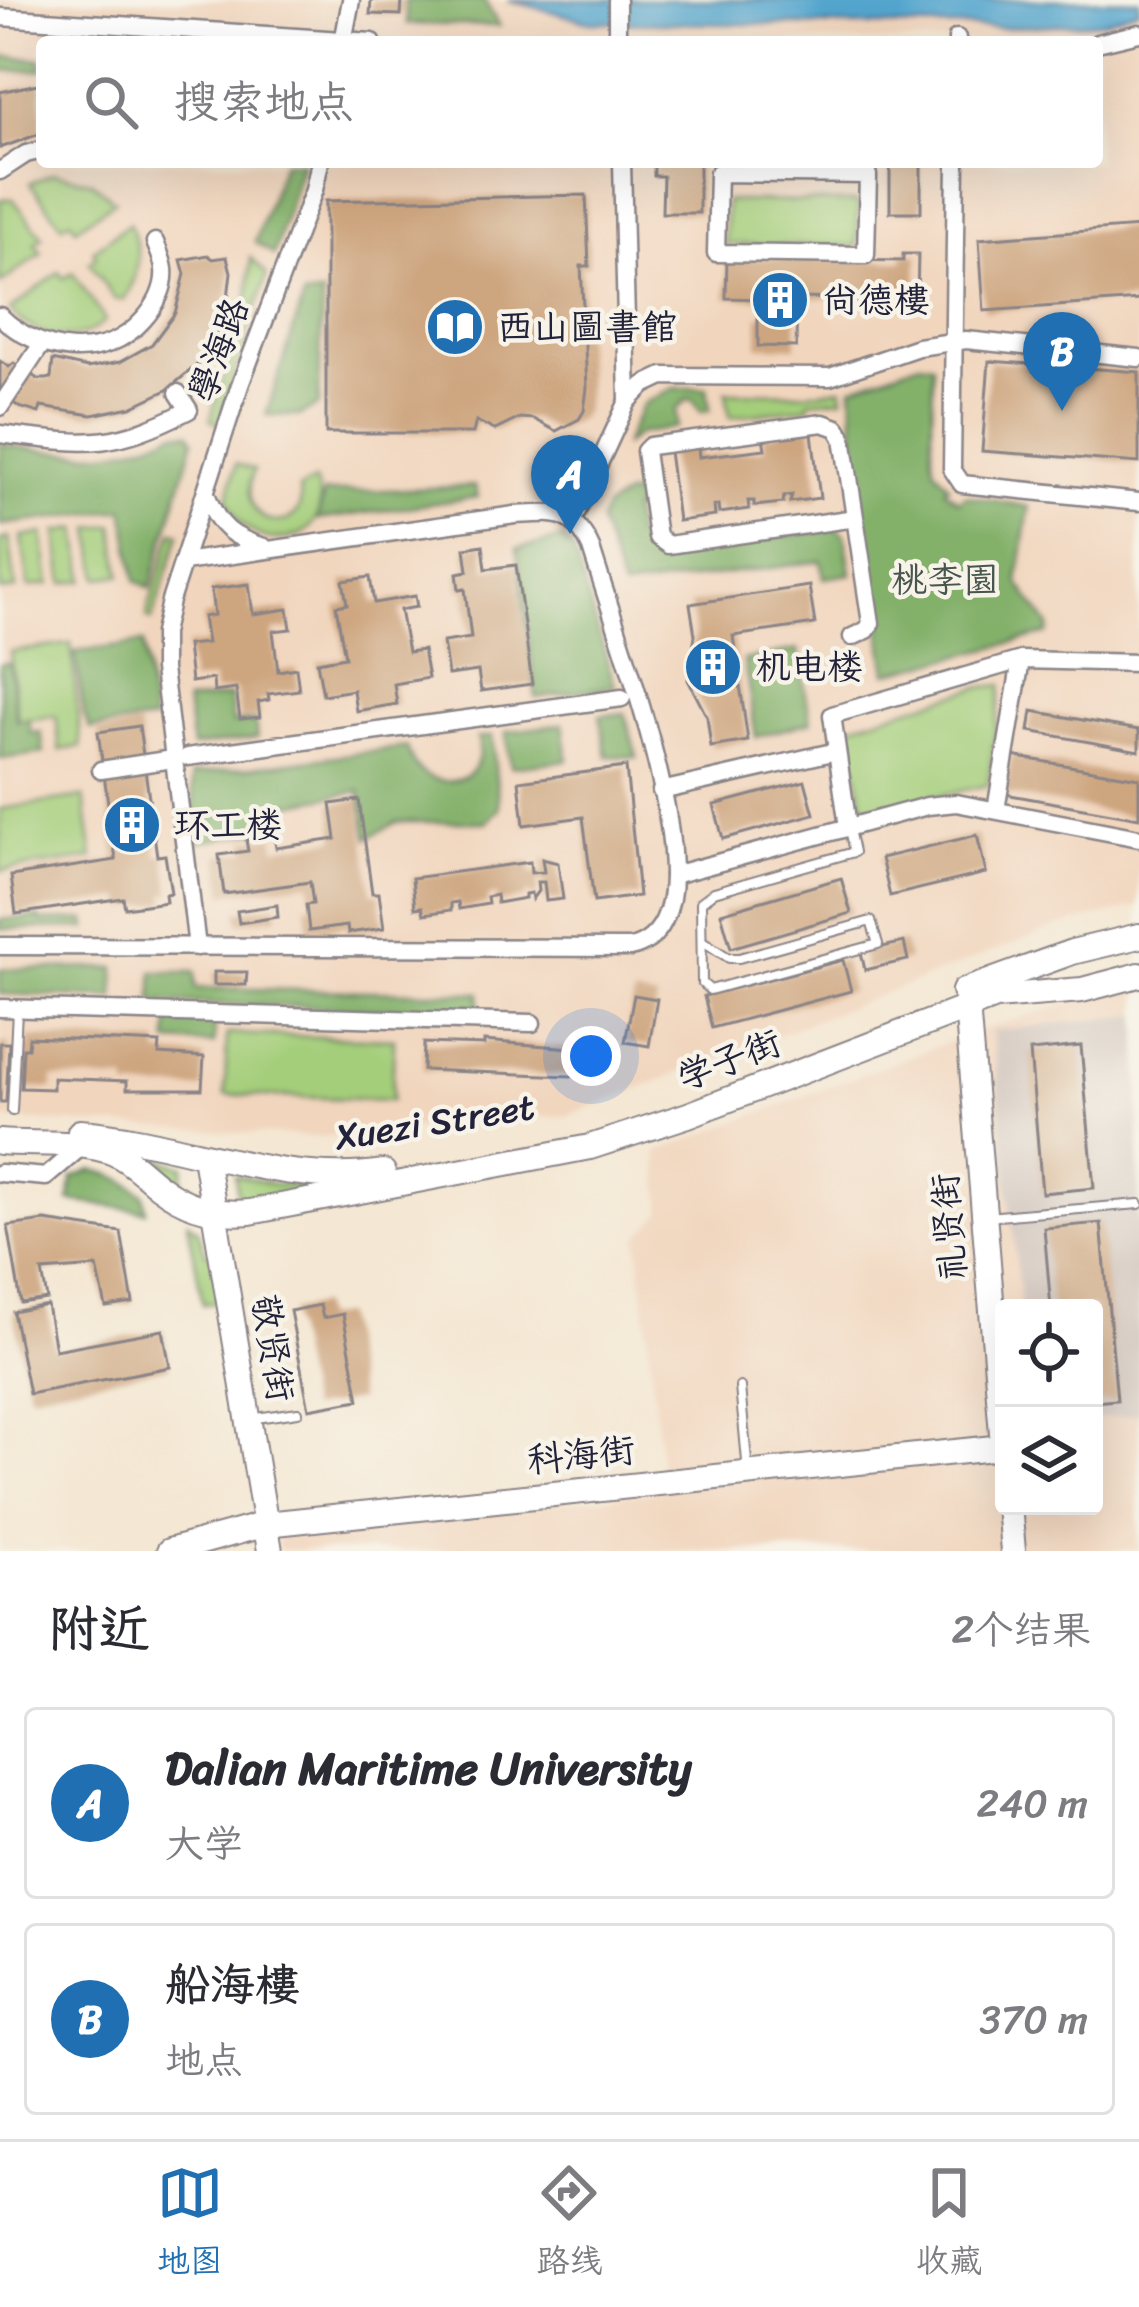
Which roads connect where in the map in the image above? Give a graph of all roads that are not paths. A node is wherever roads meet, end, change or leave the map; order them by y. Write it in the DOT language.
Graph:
graph roads {
  1 [pos="351,0"];
  2 [pos="617,0"];
  3 [pos="0,16"];
  4 [pos="617,33"];
  5 [pos="1139,33"];
  6 [pos="265,36"];
  7 [pos="345,36"];
  8 [pos="1103,42"];
  9 [pos="36,152"];
  10 [pos="319,168"];
  11 [pos="622,168"];
  12 [pos="956,168"];
  13 [pos="0,171"];
  14 [pos="718,172"];
  15 [pos="155,242"];
  16 [pos="0,316"];
  17 [pos="953,341"];
  18 [pos="42,344"];
  19 [pos="1139,358"];
  20 [pos="178,393"];
  21 [pos="628,401"];
  22 [pos="0,406"];
  23 [pos="0,434"];
  24 [pos="207,495"];
  25 [pos="1139,502"];
  26 [pos="855,518"];
  27 [pos="573,520"];
  28 [pos="272,550"];
  29 [pos="183,562"];
  30 [pos="852,637"];
  31 [pos="1022,660"];
  32 [pos="1139,662"];
  33 [pos="622,698"];
  34 [pos="837,751"];
  35 [pos="187,757"];
  36 [pos="166,760"];
  37 [pos="101,770"];
  38 [pos="661,791"];
  39 [pos="997,810"];
  40 [pos="848,827"];
  41 [pos="1139,838"];
  42 [pos="673,875"];
  43 [pos="1139,936"];
  44 [pos="704,942"];
  45 [pos="0,946"];
  46 [pos="1139,946"];
  47 [pos="197,947"];
  48 [pos="1139,962"];
  49 [pos="1139,975"];
  50 [pos="1139,986"];
  51 [pos="993,989"];
  52 [pos="967,999"];
  53 [pos="9,1008"];
  54 [pos="532,1023"];
  55 [pos="6,1118"];
  56 [pos="0,1142"];
  57 [pos="81,1148"];
  58 [pos="205,1156"];
  59 [pos="0,1173"];
  60 [pos="1139,1204"];
  61 [pos="214,1212"];
  62 [pos="984,1218"];
  63 [pos="740,1387"];
  64 [pos="1000,1407"];
  65 [pos="298,1412"];
  66 [pos="248,1420"];
  67 [pos="995,1448"];
  68 [pos="748,1474"];
  69 [pos="1010,1515"];
  70 [pos="266,1524"];
  71 [pos="169,1551"];
  72 [pos="271,1551"];
  73 [pos="1013,1551"];
  1 -- 7 [label="street"];
  2 -- 4 [label="street"];
  3 -- 6 [label="street"];
  5 -- 8 [label="street"];
  9 -- 13 [label="street"];
  10 -- 24 [label="street, 學海路"];
  11 -- 21 [label="street"];
  12 -- 17 [label="street"];
  14 -- 14 [label="street"];
  15 -- 18 [label="street"];
  16 -- 18 [label="street"];
  17 -- 19 [label="street"];
  17 -- 21 [label="street"];
  17 -- 25 [label="street"];
  18 -- 22 [label="street"];
  20 -- 23 [label="street"];
  21 -- 27 [label="street"];
  24 -- 28 [label="street"];
  24 -- 29 [label="street, 學海路"];
  26 -- 26 [label="street"];
  26 -- 30 [label="street"];
  27 -- 28 [label="street"];
  27 -- 38 [label="street"];
  28 -- 29 [label="street"];
  29 -- 47 [label="street, 學海路"];
  31 -- 32 [label="street"];
  31 -- 34 [label="street"];
  31 -- 39 [label="street"];
  33 -- 35 [label="street"];
  34 -- 38 [label="street"];
  34 -- 40 [label="street"];
  36 -- 37 [label="street"];
  38 -- 42 [label="street"];
  39 -- 40 [label="street"];
  39 -- 41 [label="street"];
  40 -- 42 [label="street"];
  40 -- 44 [label="lane"];
  42 -- 47 [label="street"];
  43 -- 51 [label="main road, Xuezi Street"];
  44 -- 44 [label="lane"];
  45 -- 47 [label="street"];
  46 -- 51 [label="main road"];
  48 -- 51 [label="main road"];
  49 -- 50 [label="lane"];
  49 -- 51 [label="main road, Xuezi Street"];
  51 -- 52 [label="main road, Xuezi Street"];
  52 -- 58 [label="main road, Xuezi Street"];
  52 -- 61 [label="main road, 学子街"];
  52 -- 62 [label="main road, 礼贤街"];
  53 -- 54 [label="street"];
  53 -- 55 [label="lane"];
  55 -- 58 [label="main road, Xuezi Street"];
  56 -- 57 [label="main road, 学子街"];
  57 -- 59 [label="street"];
  57 -- 61 [label="main road, 学子街"];
  58 -- 61 [label="main road, 敬贤街"];
  60 -- 62 [label="lane"];
  61 -- 66 [label="main road, 敬贤街"];
  62 -- 64 [label="main road, 礼贤街"];
  63 -- 68 [label="lane"];
  65 -- 66 [label="lane"];
  66 -- 70 [label="main road, 敬贤街"];
  67 -- 68 [label="main road, 科海街"];
  68 -- 70 [label="main road, 科海街"];
  69 -- 73 [label="main road"];
  70 -- 71 [label="main road, 科海街"];
  70 -- 72 [label="main road, 敬贤街"];
}
